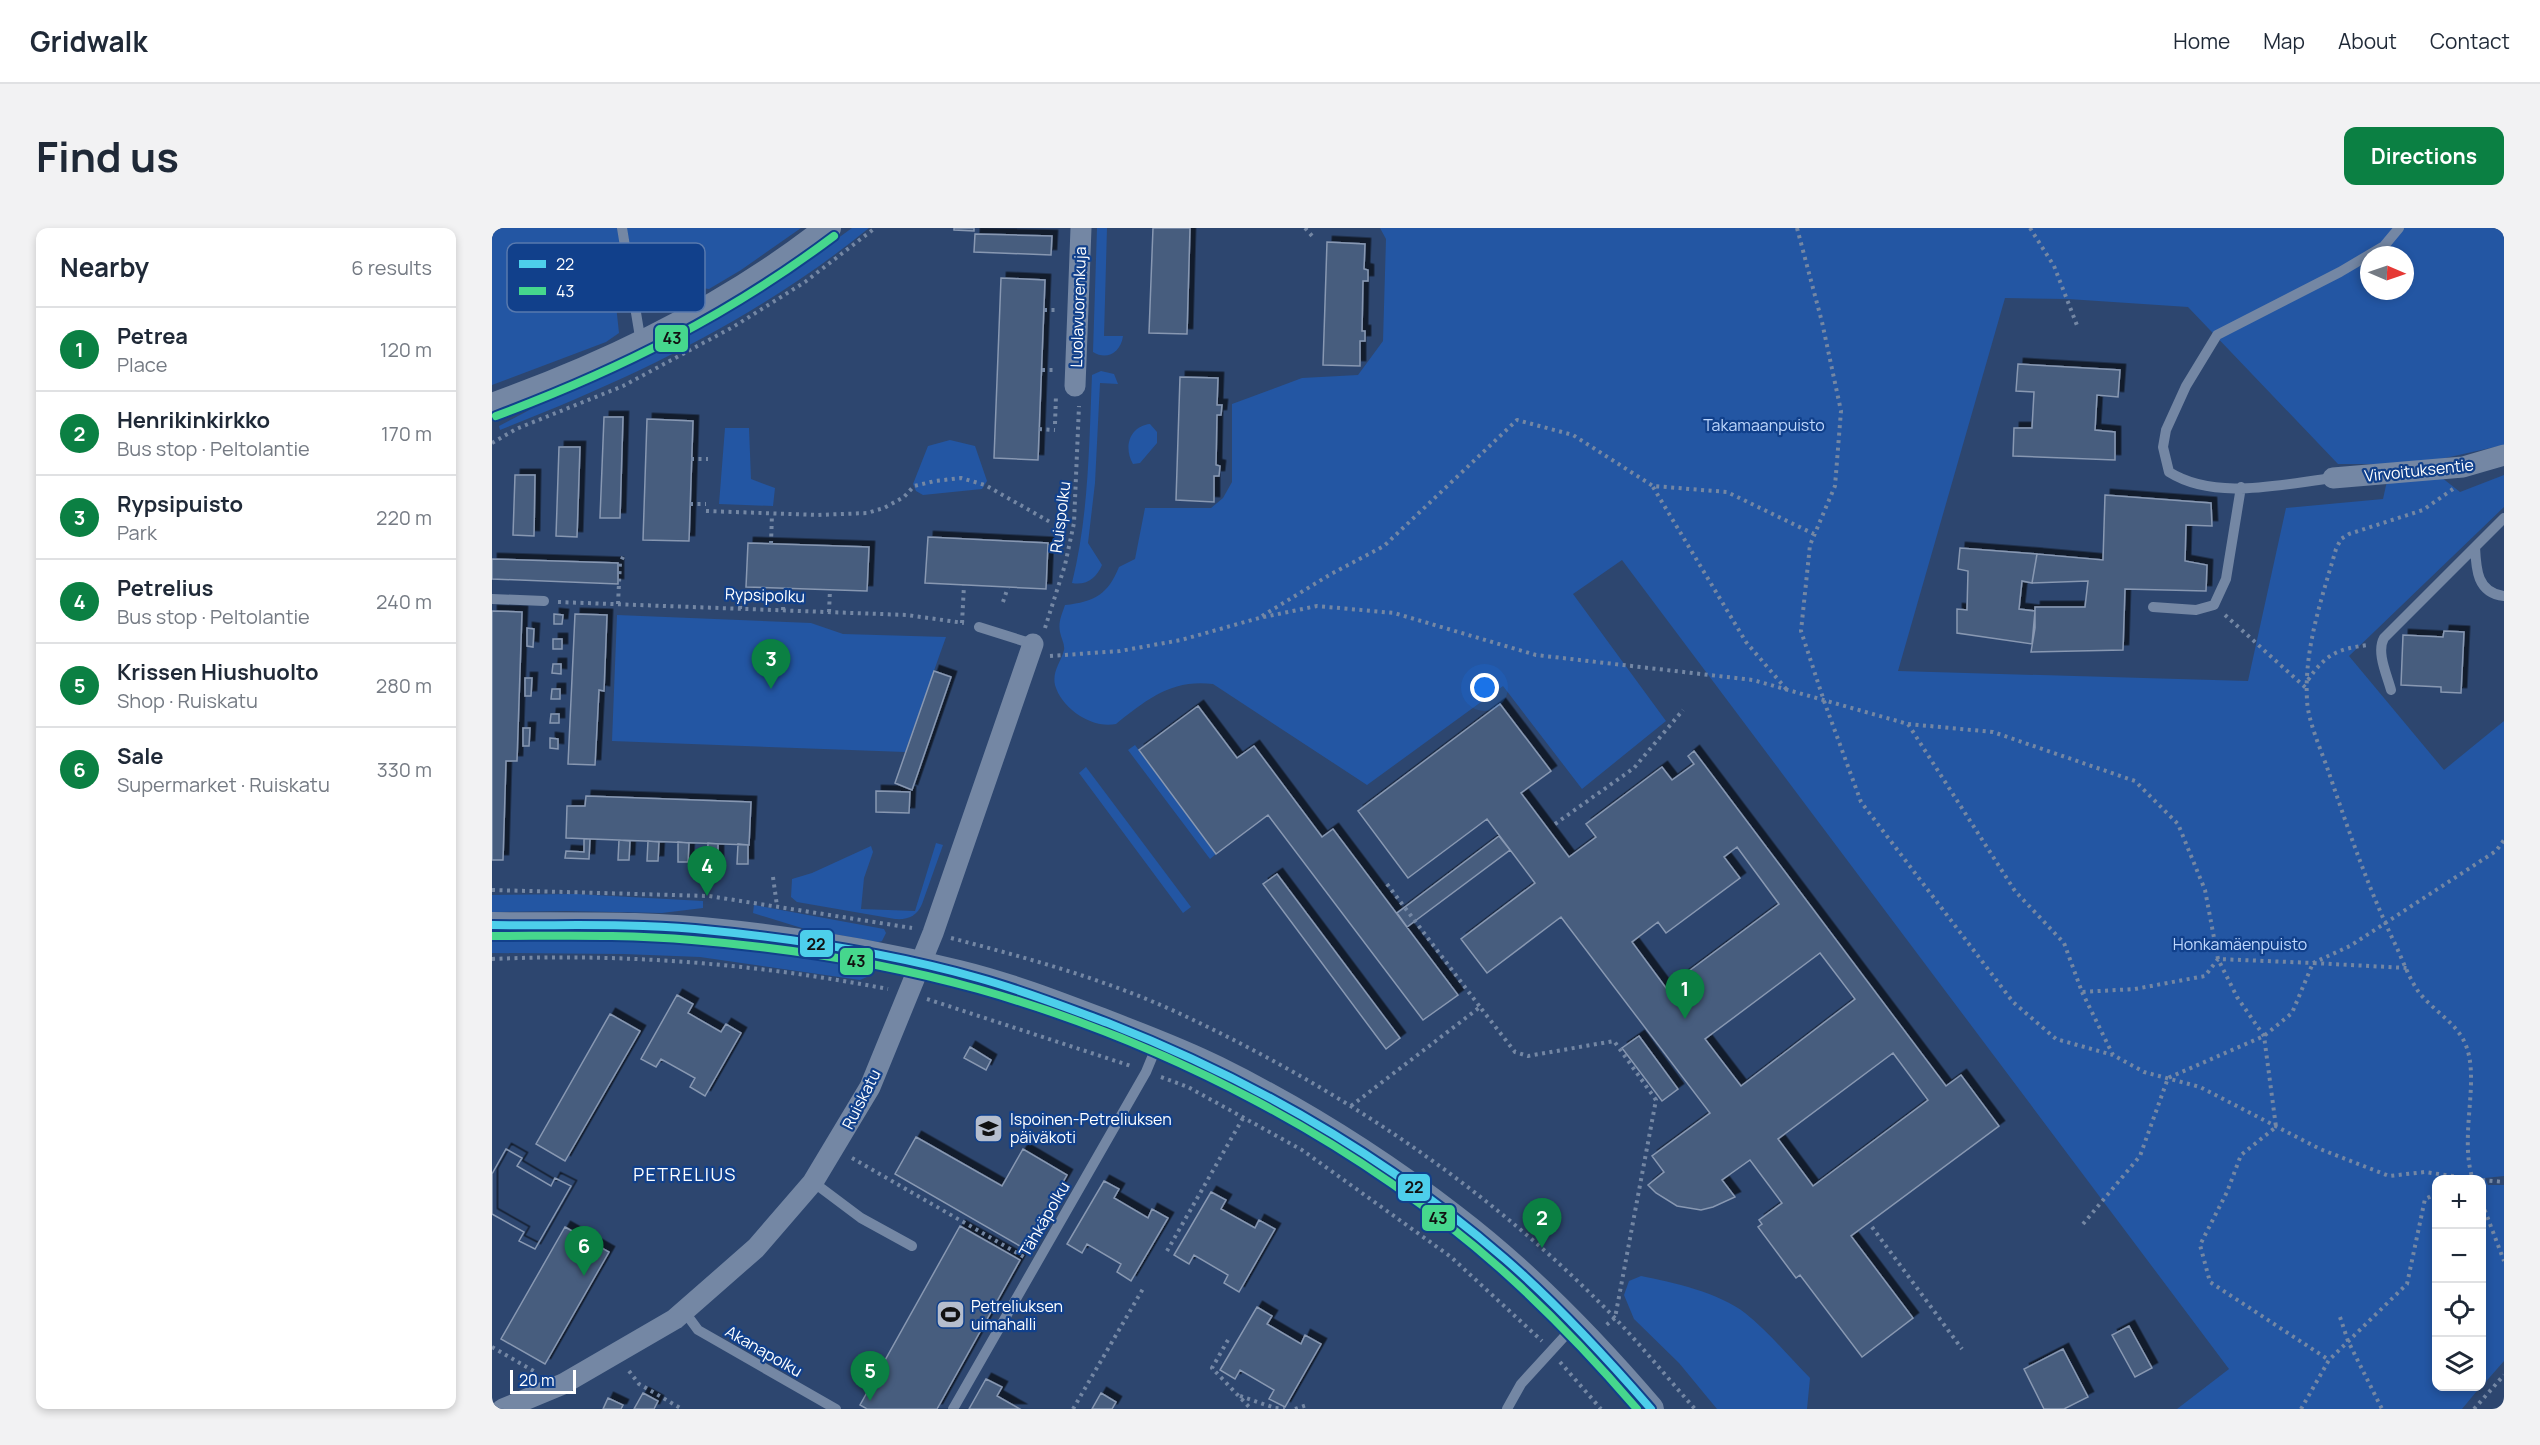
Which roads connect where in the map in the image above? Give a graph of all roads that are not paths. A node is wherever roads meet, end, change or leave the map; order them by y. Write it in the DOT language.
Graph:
graph roads {
  1 [pos="622,228"];
  2 [pos="828,228"];
  3 [pos="1081,228"];
  4 [pos="2399,228"];
  5 [pos="624,243"];
  6 [pos="705,309"];
  7 [pos="635,312"];
  8 [pos="701,312"];
  9 [pos="641,344"];
  10 [pos="1075,386"];
  11 [pos="492,406"];
  12 [pos="2504,456"];
  13 [pos="2333,478"];
  14 [pos="2241,487"];
  15 [pos="2504,518"];
  16 [pos="2475,547"];
  17 [pos="2504,596"];
  18 [pos="492,599"];
  19 [pos="544,601"];
  20 [pos="2153,606"];
  21 [pos="980,627"];
  22 [pos="1038,650"];
  23 [pos="2391,690"];
  24 [pos="492,925"];
  25 [pos="920,964"];
  26 [pos="1158,1043"];
  27 [pos="813,1182"];
  28 [pos="912,1246"];
  29 [pos="684,1311"];
  30 [pos="1574,1326"];
  31 [pos="503,1409"];
  32 [pos="836,1409"];
  33 [pos="953,1409"];
  34 [pos="1507,1409"];
  35 [pos="1652,1409"];
  1 -- 5 [label="lane"];
  2 -- 6 [label="street"];
  3 -- 10 [label="street, Luolavuorenkuja"];
  4 -- 14 [label="lane"];
  7 -- 9 [label="lane"];
  8 -- 9 [label="street"];
  9 -- 11 [label="street"];
  12 -- 13 [label="street, Virvoituksentie"];
  13 -- 14 [label="lane"];
  14 -- 20 [label="lane"];
  15 -- 16 [label="lane"];
  16 -- 17 [label="lane"];
  16 -- 23 [label="lane"];
  18 -- 19 [label="lane"];
  21 -- 22 [label="lane"];
  22 -- 25 [label="street, Ruiskatu"];
  24 -- 25 [label="street"];
  25 -- 26 [label="street"];
  25 -- 27 [label="street, Ruiskatu"];
  26 -- 30 [label="street"];
  26 -- 33 [label="lane, Tähkäpolku"];
  27 -- 28 [label="lane"];
  27 -- 29 [label="street, Ruiskatu"];
  29 -- 31 [label="street, Ruiskatu"];
  29 -- 32 [label="lane, Akanapolku"];
  30 -- 34 [label="lane"];
  30 -- 35 [label="street"];
}
